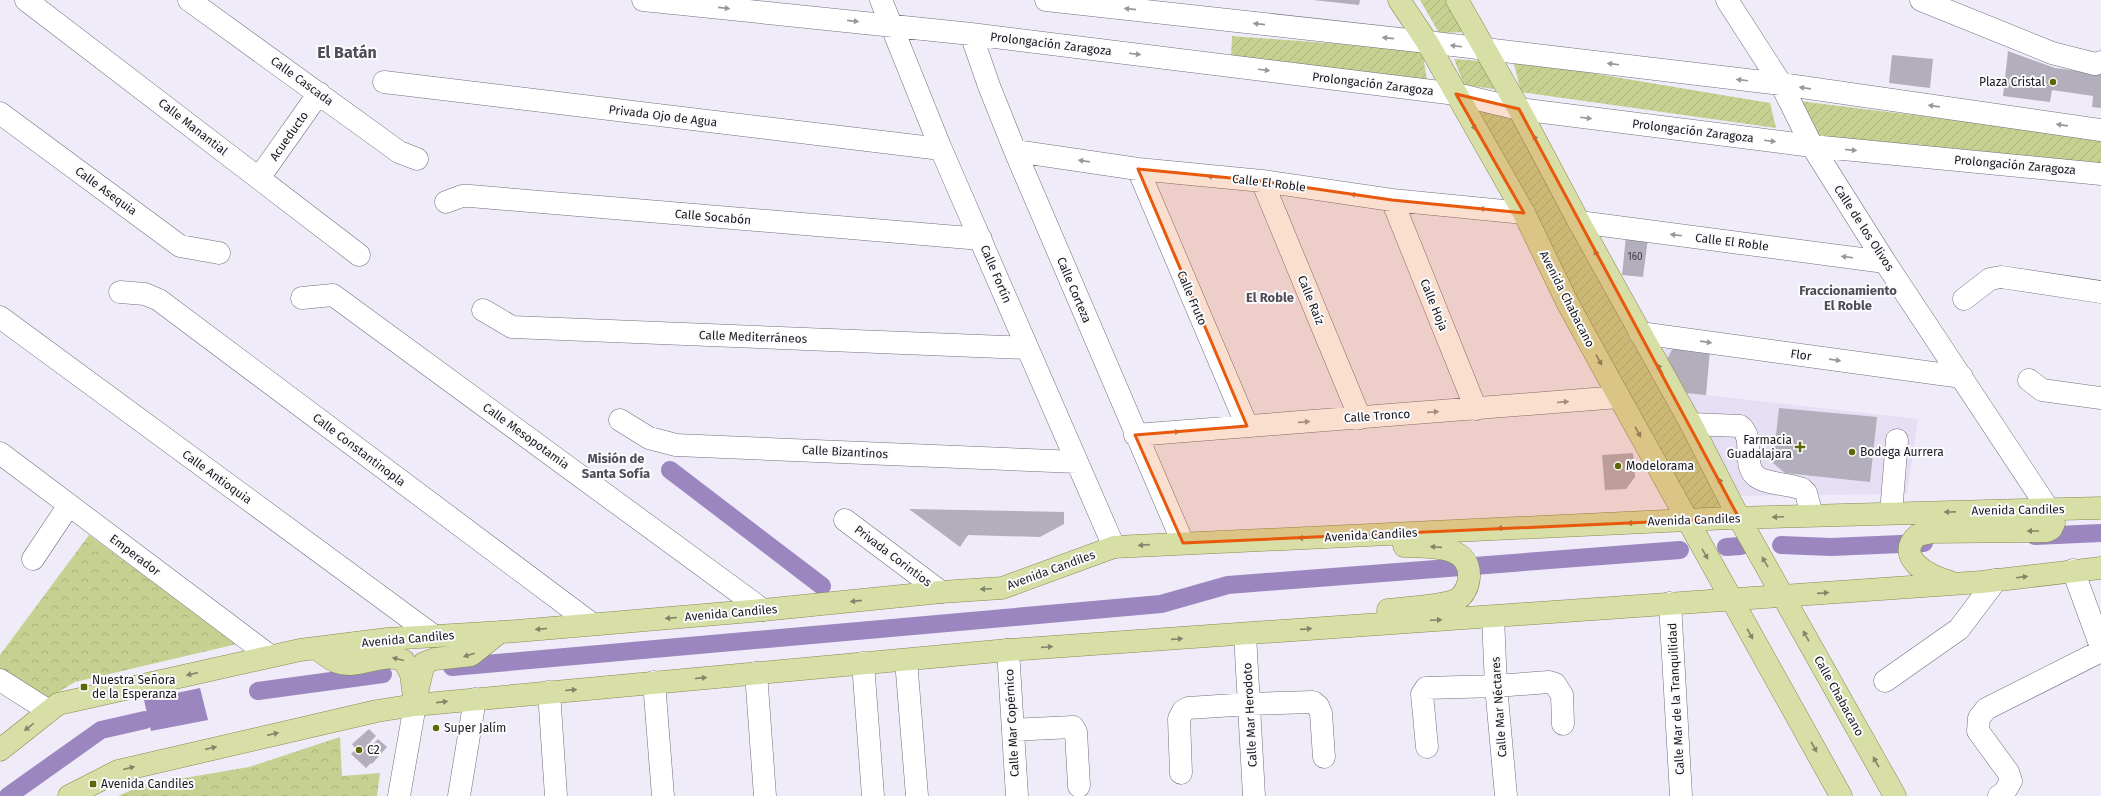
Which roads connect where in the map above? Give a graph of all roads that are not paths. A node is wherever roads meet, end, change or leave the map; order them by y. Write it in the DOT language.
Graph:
graph roads {
  1 [pos="26,0"];
  2 [pos="189,0"];
  3 [pos="643,0"];
  4 [pos="880,0"];
  5 [pos="1400,0"];
  6 [pos="1457,0"];
  7 [pos="1727,0"];
  8 [pos="1921,0"];
  9 [pos="1056,1"];
  10 [pos="890,25"];
  11 [pos="971,34"];
  12 [pos="1427,42"];
  13 [pos="1486,49"];
  14 [pos="2101,62"];
  15 [pos="384,82"];
  16 [pos="1781,84"];
  17 [pos="319,93"];
  18 [pos="1456,94"];
  19 [pos="1519,109"];
  20 [pos="0,114"];
  21 [pos="2101,130"];
  22 [pos="1812,146"];
  23 [pos="941,149"];
  24 [pos="1015,151"];
  25 [pos="417,159"];
  26 [pos="1138,169"];
  27 [pos="2101,174"];
  28 [pos="259,178"];
  29 [pos="1262,182"];
  30 [pos="1392,200"];
  31 [pos="446,202"];
  32 [pos="1524,213"];
  33 [pos="1578,222"];
  34 [pos="981,239"];
  35 [pos="219,253"];
  36 [pos="359,255"];
  37 [pos="1885,262"];
  38 [pos="120,292"];
  39 [pos="2101,292"];
  40 [pos="302,298"];
  41 [pos="1964,299"];
  42 [pos="483,310"];
  43 [pos="0,317"];
  44 [pos="1640,333"];
  45 [pos="1028,348"];
  46 [pos="1962,377"];
  47 [pos="2029,380"];
  48 [pos="1619,397"];
  49 [pos="2101,398"];
  50 [pos="1476,409"];
  51 [pos="1360,418"];
  52 [pos="620,420"];
  53 [pos="1691,424"];
  54 [pos="1247,426"];
  55 [pos="1135,435"];
  56 [pos="1897,440"];
  57 [pos="0,453"];
  58 [pos="1077,462"];
  59 [pos="69,505"];
  60 [pos="2101,508"];
  61 [pos="2049,510"];
  62 [pos="1891,513"];
  63 [pos="1812,515"];
  64 [pos="1739,518"];
  65 [pos="845,520"];
  66 [pos="1686,520"];
  67 [pos="1357,535"];
  68 [pos="1183,543"];
  69 [pos="1114,547"];
  70 [pos="33,559"];
  71 [pos="2101,568"];
  72 [pos="2073,570"];
  73 [pos="1996,580"];
  74 [pos="1959,583"];
  75 [pos="941,592"];
  76 [pos="1784,596"];
  77 [pos="1732,600"];
  78 [pos="1670,603"];
  79 [pos="763,610"];
  80 [pos="1493,617"];
  81 [pos="592,624"];
  82 [pos="1364,624"];
  83 [pos="500,632"];
  84 [pos="1245,634"];
  85 [pos="434,636"];
  86 [pos="2101,647"];
  87 [pos="316,648"];
  88 [pos="1008,650"];
  89 [pos="2101,651"];
  90 [pos="270,656"];
  91 [pos="906,660"];
  92 [pos="863,663"];
  93 [pos="756,673"];
  94 [pos="0,680"];
  95 [pos="1885,681"];
  96 [pos="654,682"];
  97 [pos="1496,686"];
  98 [pos="549,692"];
  99 [pos="475,699"];
  100 [pos="1250,704"];
  101 [pos="415,705"];
  102 [pos="54,708"];
  103 [pos="1563,724"];
  104 [pos="1013,730"];
  105 [pos="1428,747"];
  106 [pos="0,750"];
  107 [pos="1324,757"];
  108 [pos="1181,772"];
  109 [pos="1079,786"];
  110 [pos="68,796"];
  111 [pos="399,796"];
  112 [pos="459,796"];
  113 [pos="556,796"];
  114 [pos="663,796"];
  115 [pos="764,796"];
  116 [pos="873,796"];
  117 [pos="917,796"];
  118 [pos="1017,796"];
  119 [pos="1254,796"];
  120 [pos="1506,796"];
  121 [pos="1681,796"];
  122 [pos="1841,796"];
  123 [pos="1895,796"];
  124 [pos="1999,796"];
  1 -- 28 [label="street, Calle Manantial"];
  2 -- 17 [label="street, Calle Cascada"];
  3 -- 10 [label="street, Prolongación Zaragoza, one-way"];
  4 -- 10 [label="street, Calle Fortín"];
  5 -- 12 [label="main road, Avenida Chabacano"];
  6 -- 13 [label="main road"];
  7 -- 16 [label="street, Calle de los Olivos"];
  8 -- 14 [label="street"];
  12 -- 9 [label="street, one-way"];
  10 -- 11 [label="street, Prolongación Zaragoza"];
  10 -- 23 [label="street, Calle Fortín"];
  11 -- 18 [label="street, Prolongación Zaragoza, one-way"];
  11 -- 24 [label="street, Calle Corteza"];
  13 -- 12 [label="street, one-way"];
  12 -- 18 [label="main road, Avenida Chabacano"];
  16 -- 13 [label="street, one-way"];
  13 -- 19 [label="main road"];
  15 -- 23 [label="street, Privada Ojo de Agua"];
  21 -- 16 [label="street, one-way"];
  16 -- 22 [label="street, Calle de los Olivos"];
  17 -- 25 [label="street, Calle Cascada"];
  17 -- 28 [label="street, Acueducto"];
  18 -- 19 [label="street, Prolongación Zaragoza"];
  18 -- 32 [label="main road, Avenida Chabacano, one-way"];
  19 -- 22 [label="street, Prolongación Zaragoza, one-way"];
  33 -- 19 [label="main road, one-way"];
  20 -- 35 [label="street, Calle Asequia"];
  22 -- 27 [label="street, Prolongación Zaragoza, one-way"];
  22 -- 37 [label="street, Calle de los Olivos"];
  23 -- 34 [label="street, Calle Fortín"];
  26 -- 24 [label="street, Calle El Roble, one-way"];
  24 -- 55 [label="street, Calle Corteza"];
  29 -- 26 [label="street, Calle El Roble, one-way"];
  26 -- 54 [label="street, Calle Fruto"];
  28 -- 36 [label="street, Calle Manantial"];
  30 -- 29 [label="street, Calle El Roble, one-way"];
  29 -- 51 [label="street, Calle Raíz"];
  32 -- 30 [label="street, Calle El Roble, one-way"];
  30 -- 50 [label="street, Calle Hoja"];
  31 -- 34 [label="street, Calle Socabón"];
  32 -- 48 [label="main road, Avenida Chabacano, one-way"];
  37 -- 33 [label="street, Calle El Roble, one-way"];
  44 -- 33 [label="main road, one-way"];
  34 -- 45 [label="street, Calle Fortín"];
  37 -- 46 [label="street, Calle de los Olivos"];
  38 -- 81 [label="street, Calle Constantinopla"];
  39 -- 41 [label="street"];
  40 -- 79 [label="street, Calle Mesopotamia"];
  42 -- 45 [label="street, Calle Mediterráneos"];
  43 -- 85 [label="street, Calle Antioquia"];
  44 -- 46 [label="street, Flor, one-way"];
  53 -- 44 [label="main road, one-way"];
  45 -- 58 [label="street, Calle Fortín"];
  46 -- 61 [label="street, Calle de los Olivos"];
  47 -- 49 [label="street"];
  50 -- 48 [label="street, Calle Tronco, one-way"];
  48 -- 66 [label="main road, Avenida Chabacano, one-way"];
  51 -- 50 [label="street, Calle Tronco, one-way"];
  54 -- 51 [label="street, Calle Tronco, one-way"];
  52 -- 58 [label="street, Calle Bizantinos"];
  53 -- 63 [label="street"];
  64 -- 53 [label="main road, one-way"];
  55 -- 54 [label="street, Calle Tronco, one-way"];
  55 -- 68 [label="street, Calle Corteza"];
  56 -- 62 [label="street"];
  57 -- 59 [label="street, Emperador"];
  58 -- 69 [label="street, Calle Fortín"];
  59 -- 70 [label="street"];
  59 -- 90 [label="street, Emperador"];
  60 -- 61 [label="main road, Avenida Candiles"];
  61 -- 62 [label="main road, Avenida Candiles, one-way"];
  61 -- 74 [label="main road, one-way"];
  62 -- 63 [label="main road, Avenida Candiles"];
  63 -- 64 [label="main road, Avenida Candiles, one-way"];
  64 -- 66 [label="main road, Avenida Candiles"];
  76 -- 64 [label="main road, one-way"];
  65 -- 75 [label="street, Privada Corintios"];
  66 -- 67 [label="main road, Avenida Candiles, one-way"];
  66 -- 77 [label="main road, Avenida Chabacano, one-way"];
  67 -- 68 [label="main road, Avenida Candiles, one-way"];
  82 -- 67 [label="main road, one-way"];
  68 -- 69 [label="main road, Avenida Candiles, one-way"];
  69 -- 75 [label="main road, Avenida Candiles, one-way"];
  71 -- 72 [label="main road"];
  73 -- 72 [label="main road, one-way"];
  72 -- 86 [label="street"];
  73 -- 74 [label="main road"];
  73 -- 95 [label="street"];
  76 -- 74 [label="main road, one-way"];
  75 -- 79 [label="main road, Avenida Candiles, one-way"];
  76 -- 77 [label="main road"];
  123 -- 76 [label="main road, Calle Chabacano, one-way"];
  77 -- 78 [label="main road"];
  77 -- 122 [label="main road, one-way"];
  78 -- 80 [label="main road"];
  78 -- 121 [label="street, Calle Mar de la Tranquilidad"];
  79 -- 81 [label="main road, Avenida Candiles, one-way"];
  82 -- 80 [label="main road, one-way"];
  80 -- 97 [label="street, Calle Mar Néctares"];
  81 -- 83 [label="main road, Avenida Candiles, one-way"];
  84 -- 82 [label="main road, one-way"];
  83 -- 85 [label="main road, Avenida Candiles"];
  83 -- 101 [label="main road, one-way"];
  88 -- 84 [label="main road, one-way"];
  84 -- 100 [label="street, Calle Mar Herodoto"];
  85 -- 87 [label="main road, Avenida Candiles"];
  87 -- 90 [label="main road, Avenida Candiles"];
  101 -- 87 [label="main road, one-way"];
  88 -- 91 [label="main road"];
  88 -- 104 [label="street, Calle Mar Copérnico"];
  89 -- 124 [label="street"];
  90 -- 102 [label="main road, Avenida Candiles, one-way"];
  91 -- 92 [label="main road"];
  91 -- 117 [label="street"];
  92 -- 93 [label="main road"];
  92 -- 116 [label="street"];
  96 -- 93 [label="main road, one-way"];
  93 -- 115 [label="street"];
  94 -- 102 [label="street"];
  98 -- 96 [label="main road, one-way"];
  96 -- 114 [label="street"];
  97 -- 103 [label="street"];
  97 -- 105 [label="street"];
  97 -- 120 [label="street, Calle Mar Néctares"];
  98 -- 99 [label="main road"];
  98 -- 113 [label="street"];
  101 -- 99 [label="main road, one-way"];
  99 -- 112 [label="street"];
  100 -- 107 [label="street"];
  100 -- 108 [label="street"];
  100 -- 119 [label="street, Calle Mar Herodoto"];
  110 -- 101 [label="main road, one-way"];
  101 -- 111 [label="street"];
  102 -- 106 [label="main road, Avenida Candiles, one-way"];
  104 -- 109 [label="street"];
  104 -- 118 [label="street, Calle Mar Copérnico"];
}
